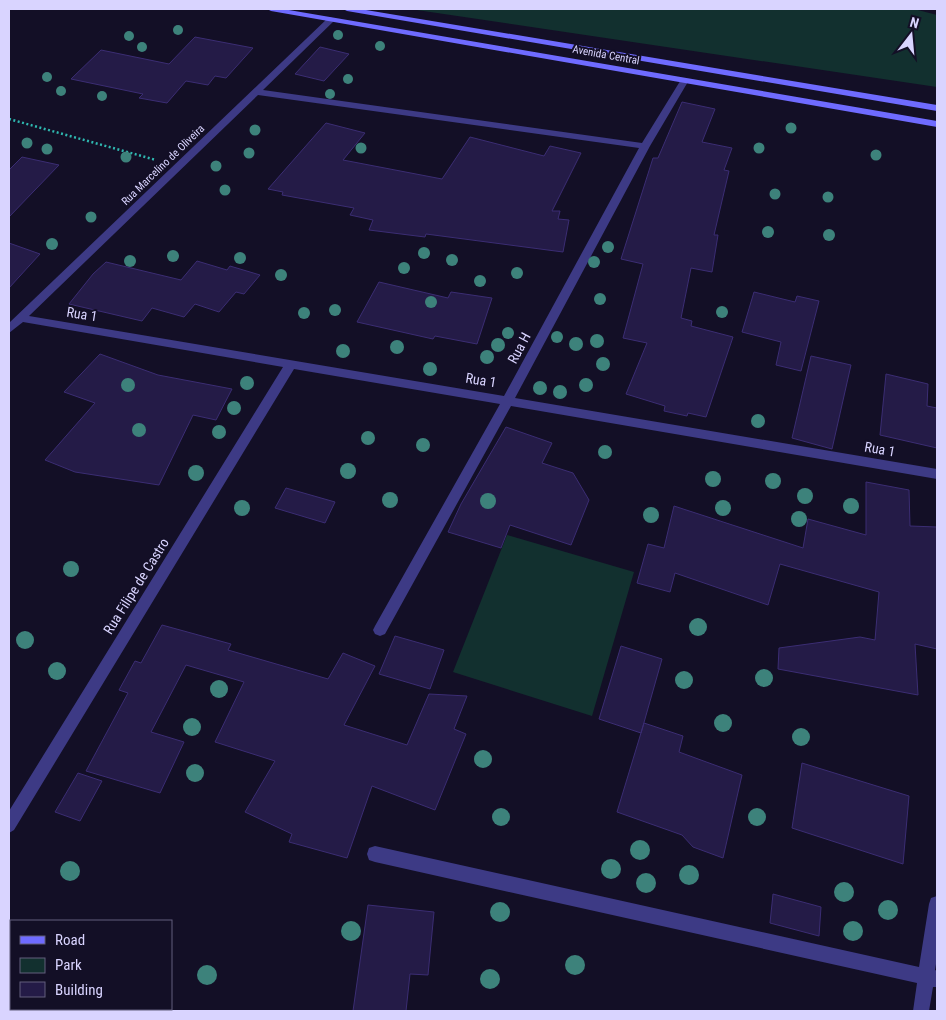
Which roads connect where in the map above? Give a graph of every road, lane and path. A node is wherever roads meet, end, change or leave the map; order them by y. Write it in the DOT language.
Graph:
graph roads {
  1 [pos="271,9"];
  2 [pos="347,9"];
  3 [pos="332,19"];
  4 [pos="685,80"];
  5 [pos="255,92"];
  6 [pos="937,108"];
  7 [pos="9,120"];
  8 [pos="937,124"];
  9 [pos="645,146"];
  10 [pos="178,166"];
  11 [pos="20,318"];
  12 [pos="9,328"];
  13 [pos="292,364"];
  14 [pos="508,400"];
  15 [pos="937,474"];
  16 [pos="380,630"];
  17 [pos="9,825"];
  18 [pos="375,854"];
  19 [pos="937,904"];
  20 [pos="932,978"];
  21 [pos="921,1011"];
  1 -- 3 [label="main road, Avenida Central"];
  2 -- 6 [label="main road, Avenida Central"];
  3 -- 4 [label="main road, Avenida Central"];
  3 -- 5 [label="street, Rua Marcelino de Oliveira"];
  4 -- 8 [label="main road, Avenida Central"];
  4 -- 9 [label="street, Rua H"];
  5 -- 9 [label="street"];
  5 -- 10 [label="street, Rua Marcelino de Oliveira"];
  7 -- 10 [label="path"];
  9 -- 14 [label="street, Rua H"];
  10 -- 11 [label="street, Rua Marcelino de Oliveira"];
  11 -- 12 [label="street, Rua Marcelino de Oliveira"];
  11 -- 13 [label="street, Rua 1"];
  13 -- 14 [label="street, Rua 1"];
  13 -- 17 [label="street, Rua Filipe de Castro"];
  14 -- 15 [label="street, Rua 1"];
  14 -- 16 [label="street, Rua H"];
  18 -- 20 [label="street"];
  19 -- 20 [label="street"];
  20 -- 21 [label="street"];
}
